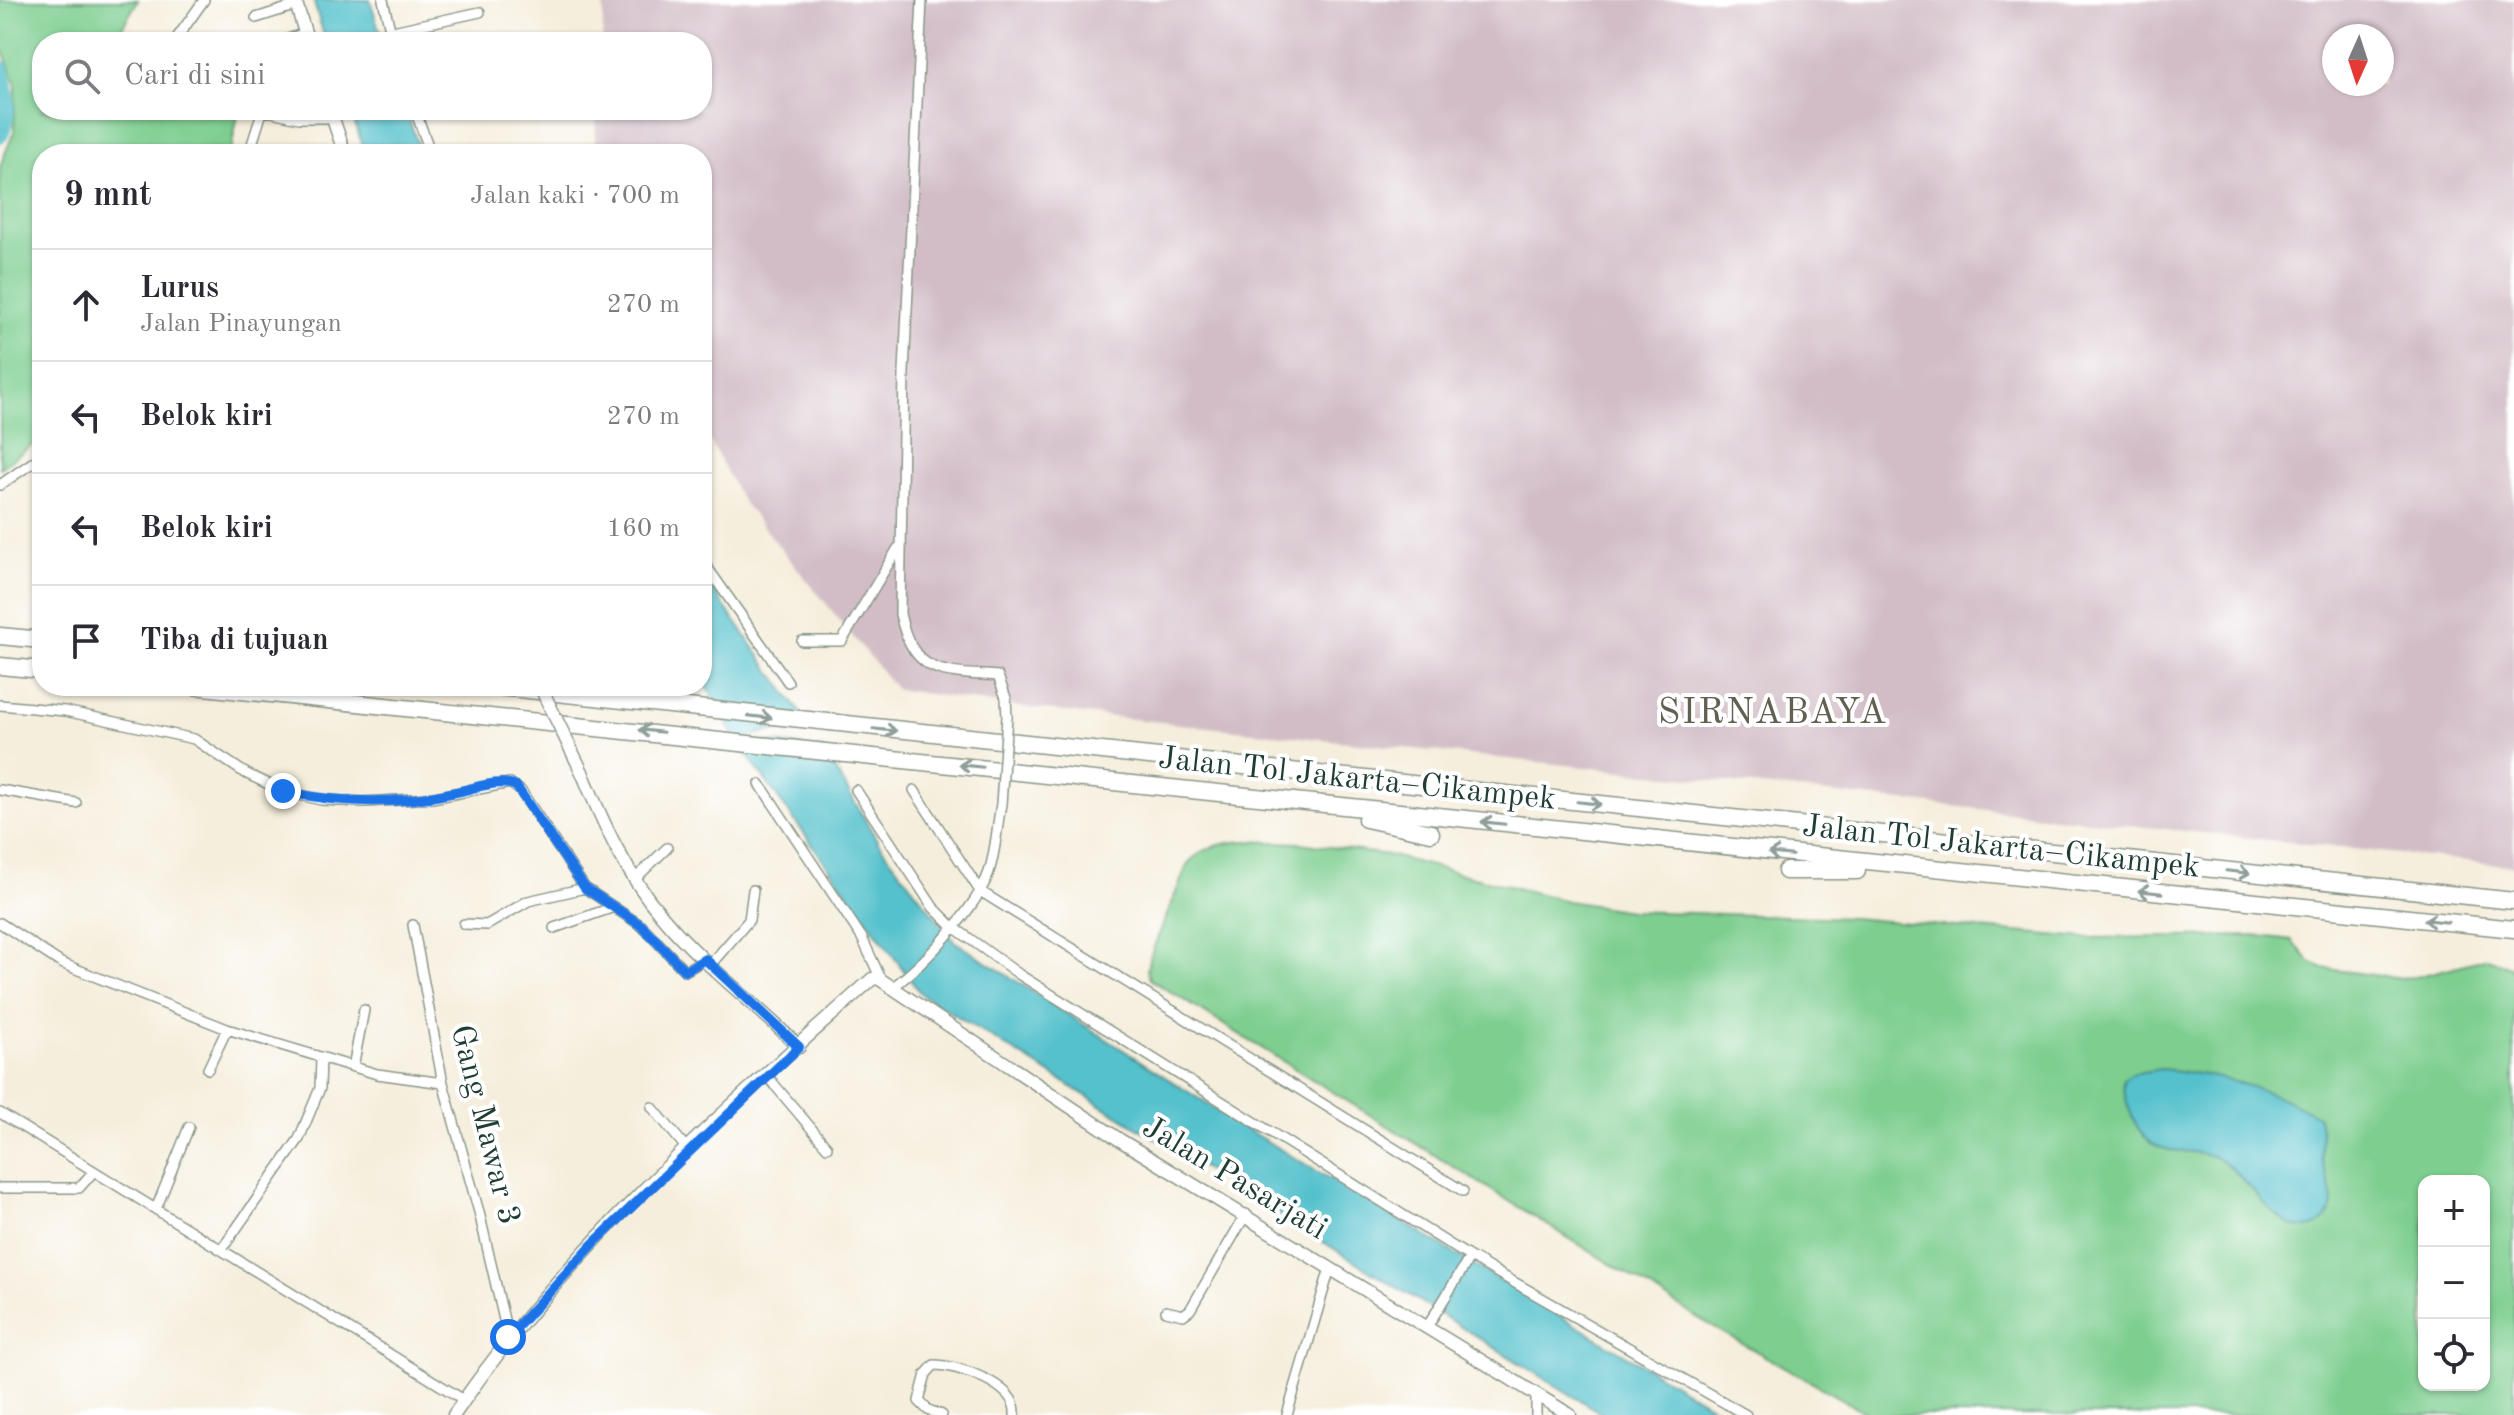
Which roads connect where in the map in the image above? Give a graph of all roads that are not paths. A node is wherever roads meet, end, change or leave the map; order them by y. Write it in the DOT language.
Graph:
graph roads {
  1 [pos="204,0"];
  2 [pos="383,0"];
  3 [pos="922,0"];
  4 [pos="296,2"];
  5 [pos="480,12"];
  6 [pos="256,18"];
  7 [pos="181,32"];
  8 [pos="304,32"];
  9 [pos="384,32"];
  10 [pos="259,120"];
  11 [pos="334,120"];
  12 [pos="419,120"];
  13 [pos="252,144"];
  14 [pos="342,144"];
  15 [pos="427,144"];
  16 [pos="32,463"];
  17 [pos="0,485"];
  18 [pos="899,545"];
  19 [pos="712,574"];
  20 [pos="0,636"];
  21 [pos="32,639"];
  22 [pos="802,641"];
  23 [pos="0,666"];
  24 [pos="32,669"];
  25 [pos="788,682"];
  26 [pos="295,696"];
  27 [pos="545,696"];
  28 [pos="575,696"];
  29 [pos="0,705"];
  30 [pos="760,784"];
  31 [pos="0,790"];
  32 [pos="856,790"];
  33 [pos="914,790"];
  34 [pos="76,803"];
  35 [pos="1317,805"];
  36 [pos="1431,833"];
  37 [pos="667,848"];
  38 [pos="1786,871"];
  39 [pos="1951,872"];
  40 [pos="635,879"];
  41 [pos="585,888"];
  42 [pos="753,890"];
  43 [pos="980,891"];
  44 [pos="2514,901"];
  45 [pos="614,907"];
  46 [pos="0,923"];
  47 [pos="464,924"];
  48 [pos="413,925"];
  49 [pos="554,928"];
  50 [pos="2514,929"];
  51 [pos="949,930"];
  52 [pos="708,962"];
  53 [pos="880,978"];
  54 [pos="893,987"];
  55 [pos="364,1010"];
  56 [pos="227,1029"];
  57 [pos="799,1047"];
  58 [pos="321,1058"];
  59 [pos="353,1067"];
  60 [pos="208,1069"];
  61 [pos="767,1076"];
  62 [pos="443,1083"];
  63 [pos="652,1107"];
  64 [pos="0,1113"];
  65 [pos="189,1127"];
  66 [pos="827,1147"];
  67 [pos="688,1150"];
  68 [pos="94,1171"];
  69 [pos="0,1188"];
  70 [pos="1463,1191"];
  71 [pos="156,1209"];
  72 [pos="1246,1214"];
  73 [pos="222,1249"];
  74 [pos="1470,1257"];
  75 [pos="1330,1268"];
  76 [pos="1166,1311"];
  77 [pos="1427,1327"];
  78 [pos="508,1337"];
  79 [pos="1536,1394"];
  80 [pos="464,1400"];
  81 [pos="454,1415"];
  82 [pos="942,1415"];
  83 [pos="1015,1415"];
  84 [pos="1287,1415"];
  85 [pos="1536,1415"];
  86 [pos="1570,1415"];
  87 [pos="1746,1415"];
  1 -- 7 [label="street"];
  2 -- 9 [label="street"];
  3 -- 18 [label="street"];
  4 -- 6 [label="street"];
  4 -- 8 [label="main road"];
  5 -- 9 [label="street"];
  10 -- 13 [label="street"];
  11 -- 14 [label="main road"];
  12 -- 15 [label="street"];
  16 -- 17 [label="street"];
  18 -- 22 [label="street"];
  18 -- 43 [label="street, bridge"];
  19 -- 25 [label="street"];
  20 -- 21 [label="highway"];
  23 -- 24 [label="highway"];
  35 -- 26 [label="highway, Jalan Tol Jakarta–Cikampek, one-way"];
  27 -- 40 [label="main road, bridge"];
  28 -- 44 [label="highway, Jalan Tol Jakarta–Cikampek, one-way"];
  29 -- 41 [label="street"];
  30 -- 53 [label="street"];
  31 -- 34 [label="street"];
  32 -- 51 [label="street"];
  33 -- 43 [label="street"];
  35 -- 36 [label="highway"];
  39 -- 35 [label="highway, Jalan Tol Jakarta–Cikampek, one-way"];
  37 -- 40 [label="street"];
  38 -- 39 [label="highway"];
  50 -- 39 [label="highway, Jalan Tol Jakarta–Cikampek, one-way"];
  40 -- 52 [label="main road"];
  41 -- 45 [label="street"];
  41 -- 47 [label="street"];
  42 -- 52 [label="street"];
  43 -- 51 [label="street"];
  43 -- 70 [label="street"];
  45 -- 49 [label="street"];
  45 -- 52 [label="street"];
  46 -- 56 [label="street"];
  48 -- 62 [label="street, Gang Mawar 3"];
  51 -- 54 [label="street"];
  51 -- 74 [label="street"];
  52 -- 57 [label="main road"];
  53 -- 54 [label="main road, Jalan Pasarjati"];
  53 -- 57 [label="main road"];
  54 -- 72 [label="main road, Jalan Pasarjati"];
  55 -- 59 [label="street"];
  56 -- 58 [label="street"];
  56 -- 60 [label="street"];
  57 -- 61 [label="main road"];
  58 -- 59 [label="street"];
  58 -- 73 [label="street"];
  59 -- 62 [label="street"];
  61 -- 66 [label="street"];
  61 -- 67 [label="main road"];
  62 -- 78 [label="street, Gang Mawar 3"];
  63 -- 67 [label="street"];
  64 -- 68 [label="street"];
  65 -- 71 [label="street"];
  67 -- 78 [label="main road"];
  68 -- 69 [label="street"];
  68 -- 71 [label="street"];
  71 -- 73 [label="street"];
  72 -- 75 [label="main road, Jalan Pasarjati"];
  72 -- 76 [label="street"];
  73 -- 80 [label="street"];
  74 -- 77 [label="street"];
  74 -- 87 [label="street"];
  75 -- 77 [label="main road, Jalan Pasarjati"];
  75 -- 84 [label="street"];
  77 -- 79 [label="main road, Jalan Pasarjati"];
  78 -- 80 [label="main road"];
  79 -- 85 [label="street"];
  79 -- 86 [label="main road, Jalan Pasarjati"];
  80 -- 81 [label="main road"];
  82 -- 83 [label="street"];
}
